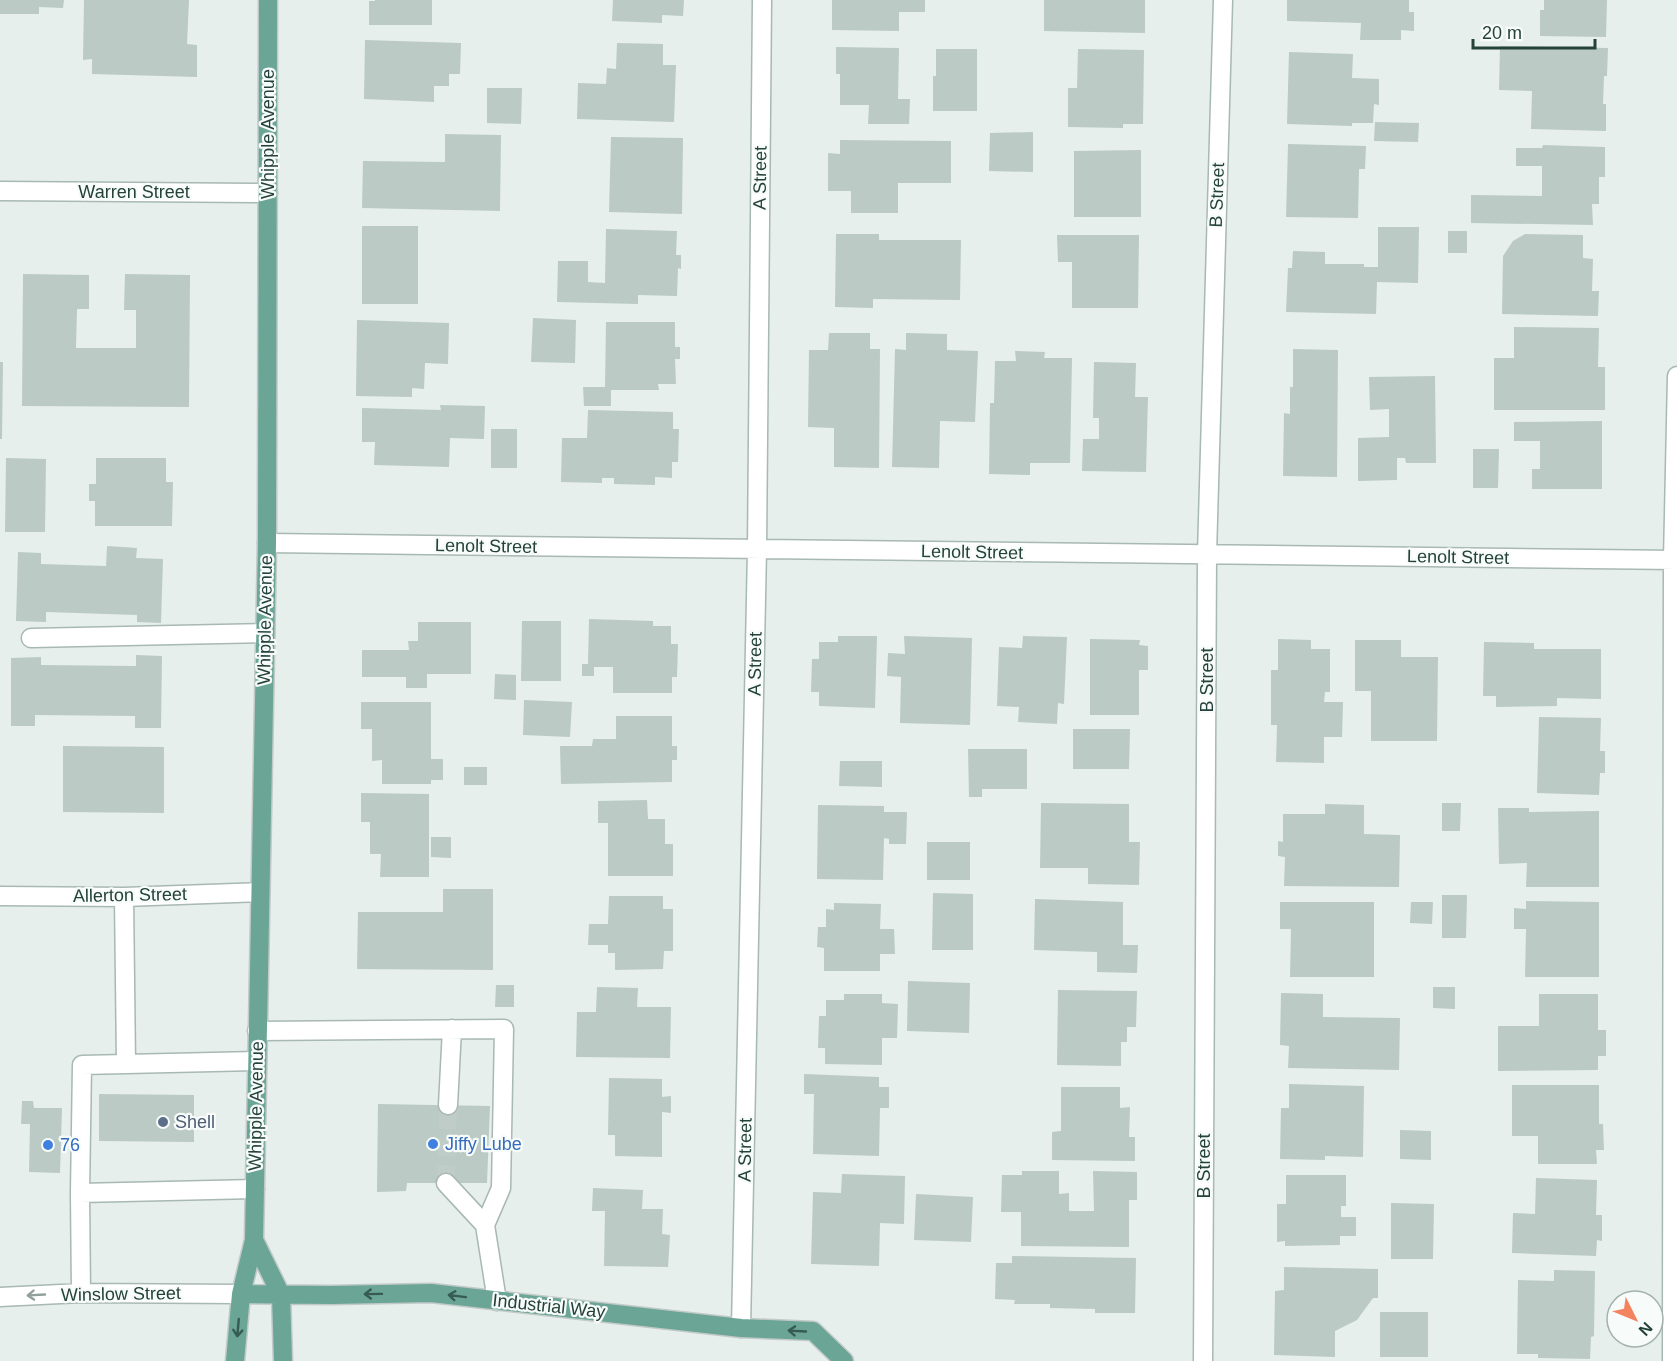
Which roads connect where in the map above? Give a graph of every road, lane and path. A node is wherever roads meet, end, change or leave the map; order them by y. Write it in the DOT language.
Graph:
graph roads {
  1 [pos="268,0"];
  2 [pos="762,0"];
  3 [pos="1223,0"];
  4 [pos="0,191"];
  5 [pos="268,193"];
  6 [pos="1677,376"];
  7 [pos="267,543"];
  8 [pos="757,549"];
  9 [pos="1207,555"];
  10 [pos="1675,560"];
  11 [pos="265,633"];
  12 [pos="32,638"];
  13 [pos="260,892"];
  14 [pos="0,896"];
  15 [pos="124,897"];
  16 [pos="452,1029"];
  17 [pos="257,1031"];
  18 [pos="256,1061"];
  19 [pos="126,1064"];
  20 [pos="448,1105"];
  21 [pos="446,1183"];
  22 [pos="255,1189"];
  23 [pos="80,1193"];
  24 [pos="485,1225"];
  25 [pos="254,1240"];
  26 [pos="81,1293"];
  27 [pos="241,1294"];
  28 [pos="281,1295"];
  29 [pos="0,1297"];
  30 [pos="497,1300"];
  31 [pos="741,1328"];
  32 [pos="235,1361"];
  33 [pos="284,1361"];
  34 [pos="844,1361"];
  35 [pos="1203,1361"];
  36 [pos="1672,1361"];
  1 -- 5 [label="main road, Whipple Avenue"];
  2 -- 8 [label="street, A Street"];
  3 -- 9 [label="street, B Street"];
  4 -- 5 [label="street, Warren Street"];
  5 -- 7 [label="main road, Whipple Avenue"];
  6 -- 10 [label="street"];
  7 -- 8 [label="street, Lenolt Street"];
  7 -- 11 [label="main road, Whipple Avenue"];
  8 -- 9 [label="street, Lenolt Street"];
  8 -- 31 [label="street, A Street"];
  9 -- 10 [label="street, Lenolt Street"];
  9 -- 35 [label="street, B Street"];
  10 -- 36 [label="street"];
  11 -- 12 [label="street"];
  11 -- 13 [label="main road, Whipple Avenue"];
  13 -- 15 [label="street, Allerton Street"];
  13 -- 17 [label="main road, Whipple Avenue"];
  14 -- 15 [label="street, Allerton Street"];
  15 -- 19 [label="street"];
  16 -- 17 [label="street"];
  16 -- 20 [label="street"];
  16 -- 24 [label="street"];
  17 -- 18 [label="main road, Whipple Avenue"];
  18 -- 19 [label="street"];
  18 -- 22 [label="main road, Whipple Avenue"];
  19 -- 23 [label="street"];
  21 -- 24 [label="street"];
  22 -- 23 [label="street"];
  22 -- 25 [label="main road, Whipple Avenue"];
  23 -- 26 [label="street"];
  24 -- 30 [label="street"];
  25 -- 27 [label="main road, Whipple Avenue"];
  25 -- 28 [label="main road, Whipple Avenue"];
  26 -- 27 [label="street, Winslow Street"];
  26 -- 29 [label="street, Winslow Street, one-way"];
  27 -- 28 [label="main road, Industrial Way"];
  27 -- 32 [label="main road, Whipple Avenue, one-way"];
  30 -- 28 [label="main road, Industrial Way, one-way"];
  28 -- 33 [label="main road, Whipple Avenue"];
  30 -- 31 [label="main road, Industrial Way"];
  34 -- 31 [label="main road, Industrial Way, one-way"];
}
